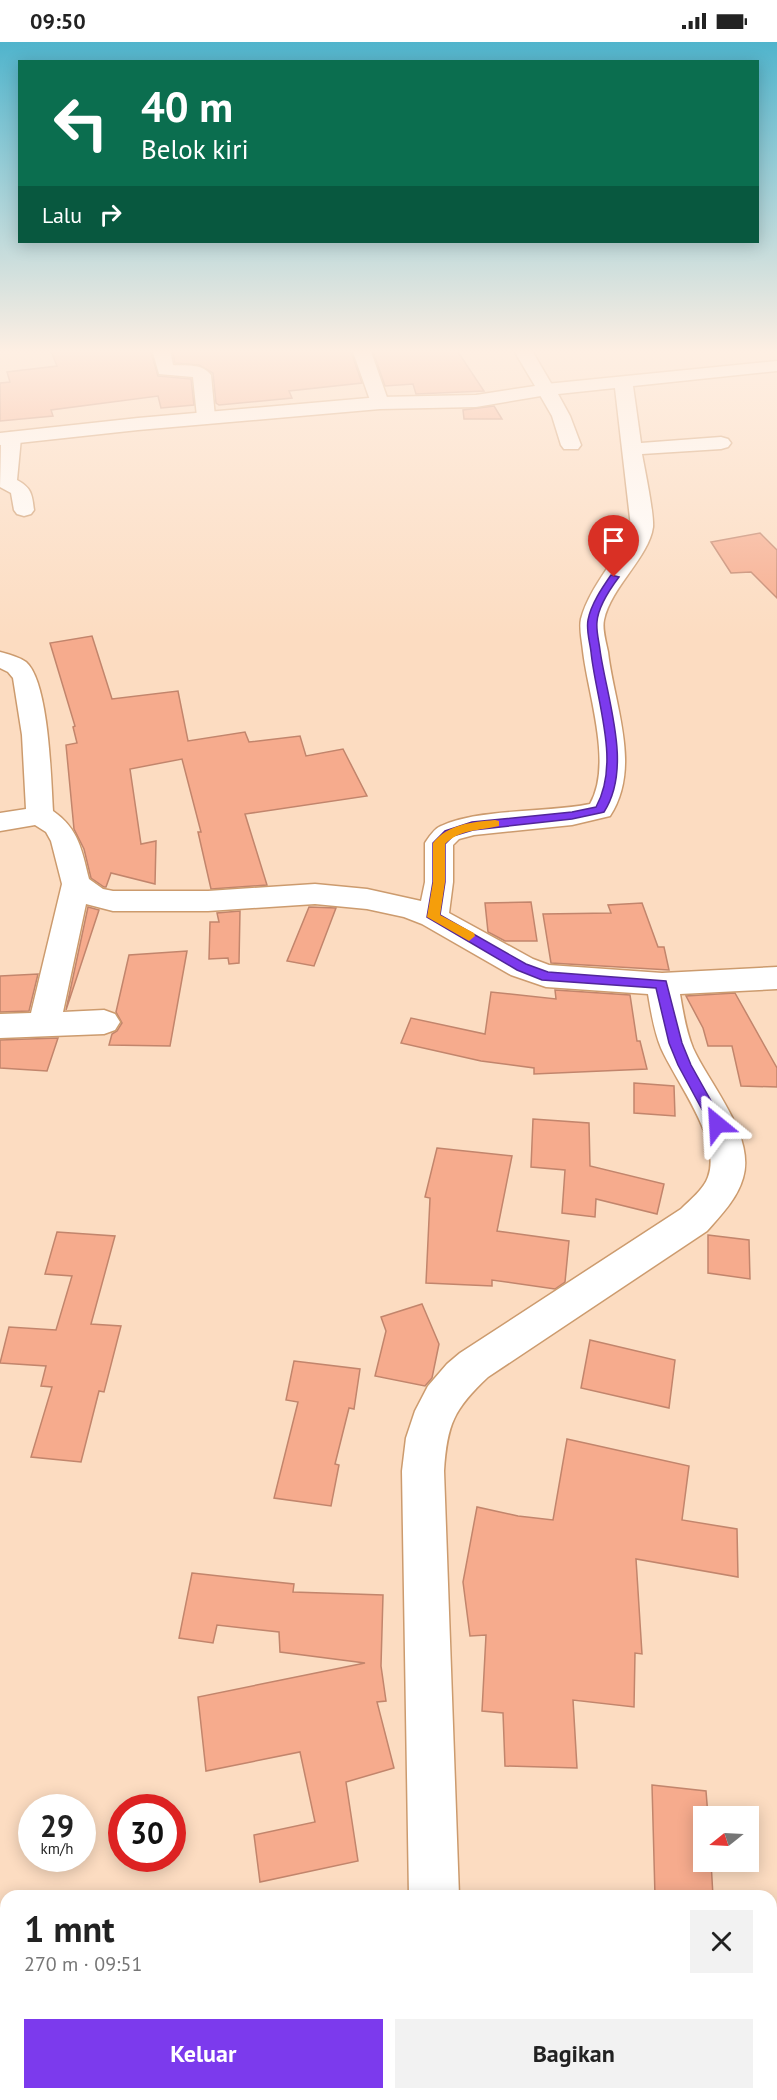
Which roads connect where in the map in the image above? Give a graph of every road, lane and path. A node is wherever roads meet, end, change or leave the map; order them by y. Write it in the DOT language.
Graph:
graph roads {
  1 [pos="5,445"];
  2 [pos="631,445"];
  3 [pos="694,445"];
  4 [pos="632,450"];
  5 [pos="24,510"];
  6 [pos="0,658"];
  7 [pos="40,815"];
  8 [pos="0,822"];
  9 [pos="76,884"];
  10 [pos="433,917"];
  11 [pos="777,978"];
  12 [pos="662,984"];
  13 [pos="104,1022"];
  14 [pos="44,1025"];
  15 [pos="0,1026"];
  16 [pos="434,1890"];
  1 -- 5 [label="street"];
  2 -- 4 [label="street"];
  3 -- 4 [label="street"];
  4 -- 10 [label="street"];
  6 -- 7 [label="street"];
  7 -- 8 [label="street"];
  7 -- 9 [label="street"];
  9 -- 10 [label="street"];
  9 -- 14 [label="street"];
  10 -- 12 [label="street"];
  11 -- 12 [label="street"];
  12 -- 16 [label="street"];
  13 -- 14 [label="street"];
  14 -- 15 [label="street"];
}
